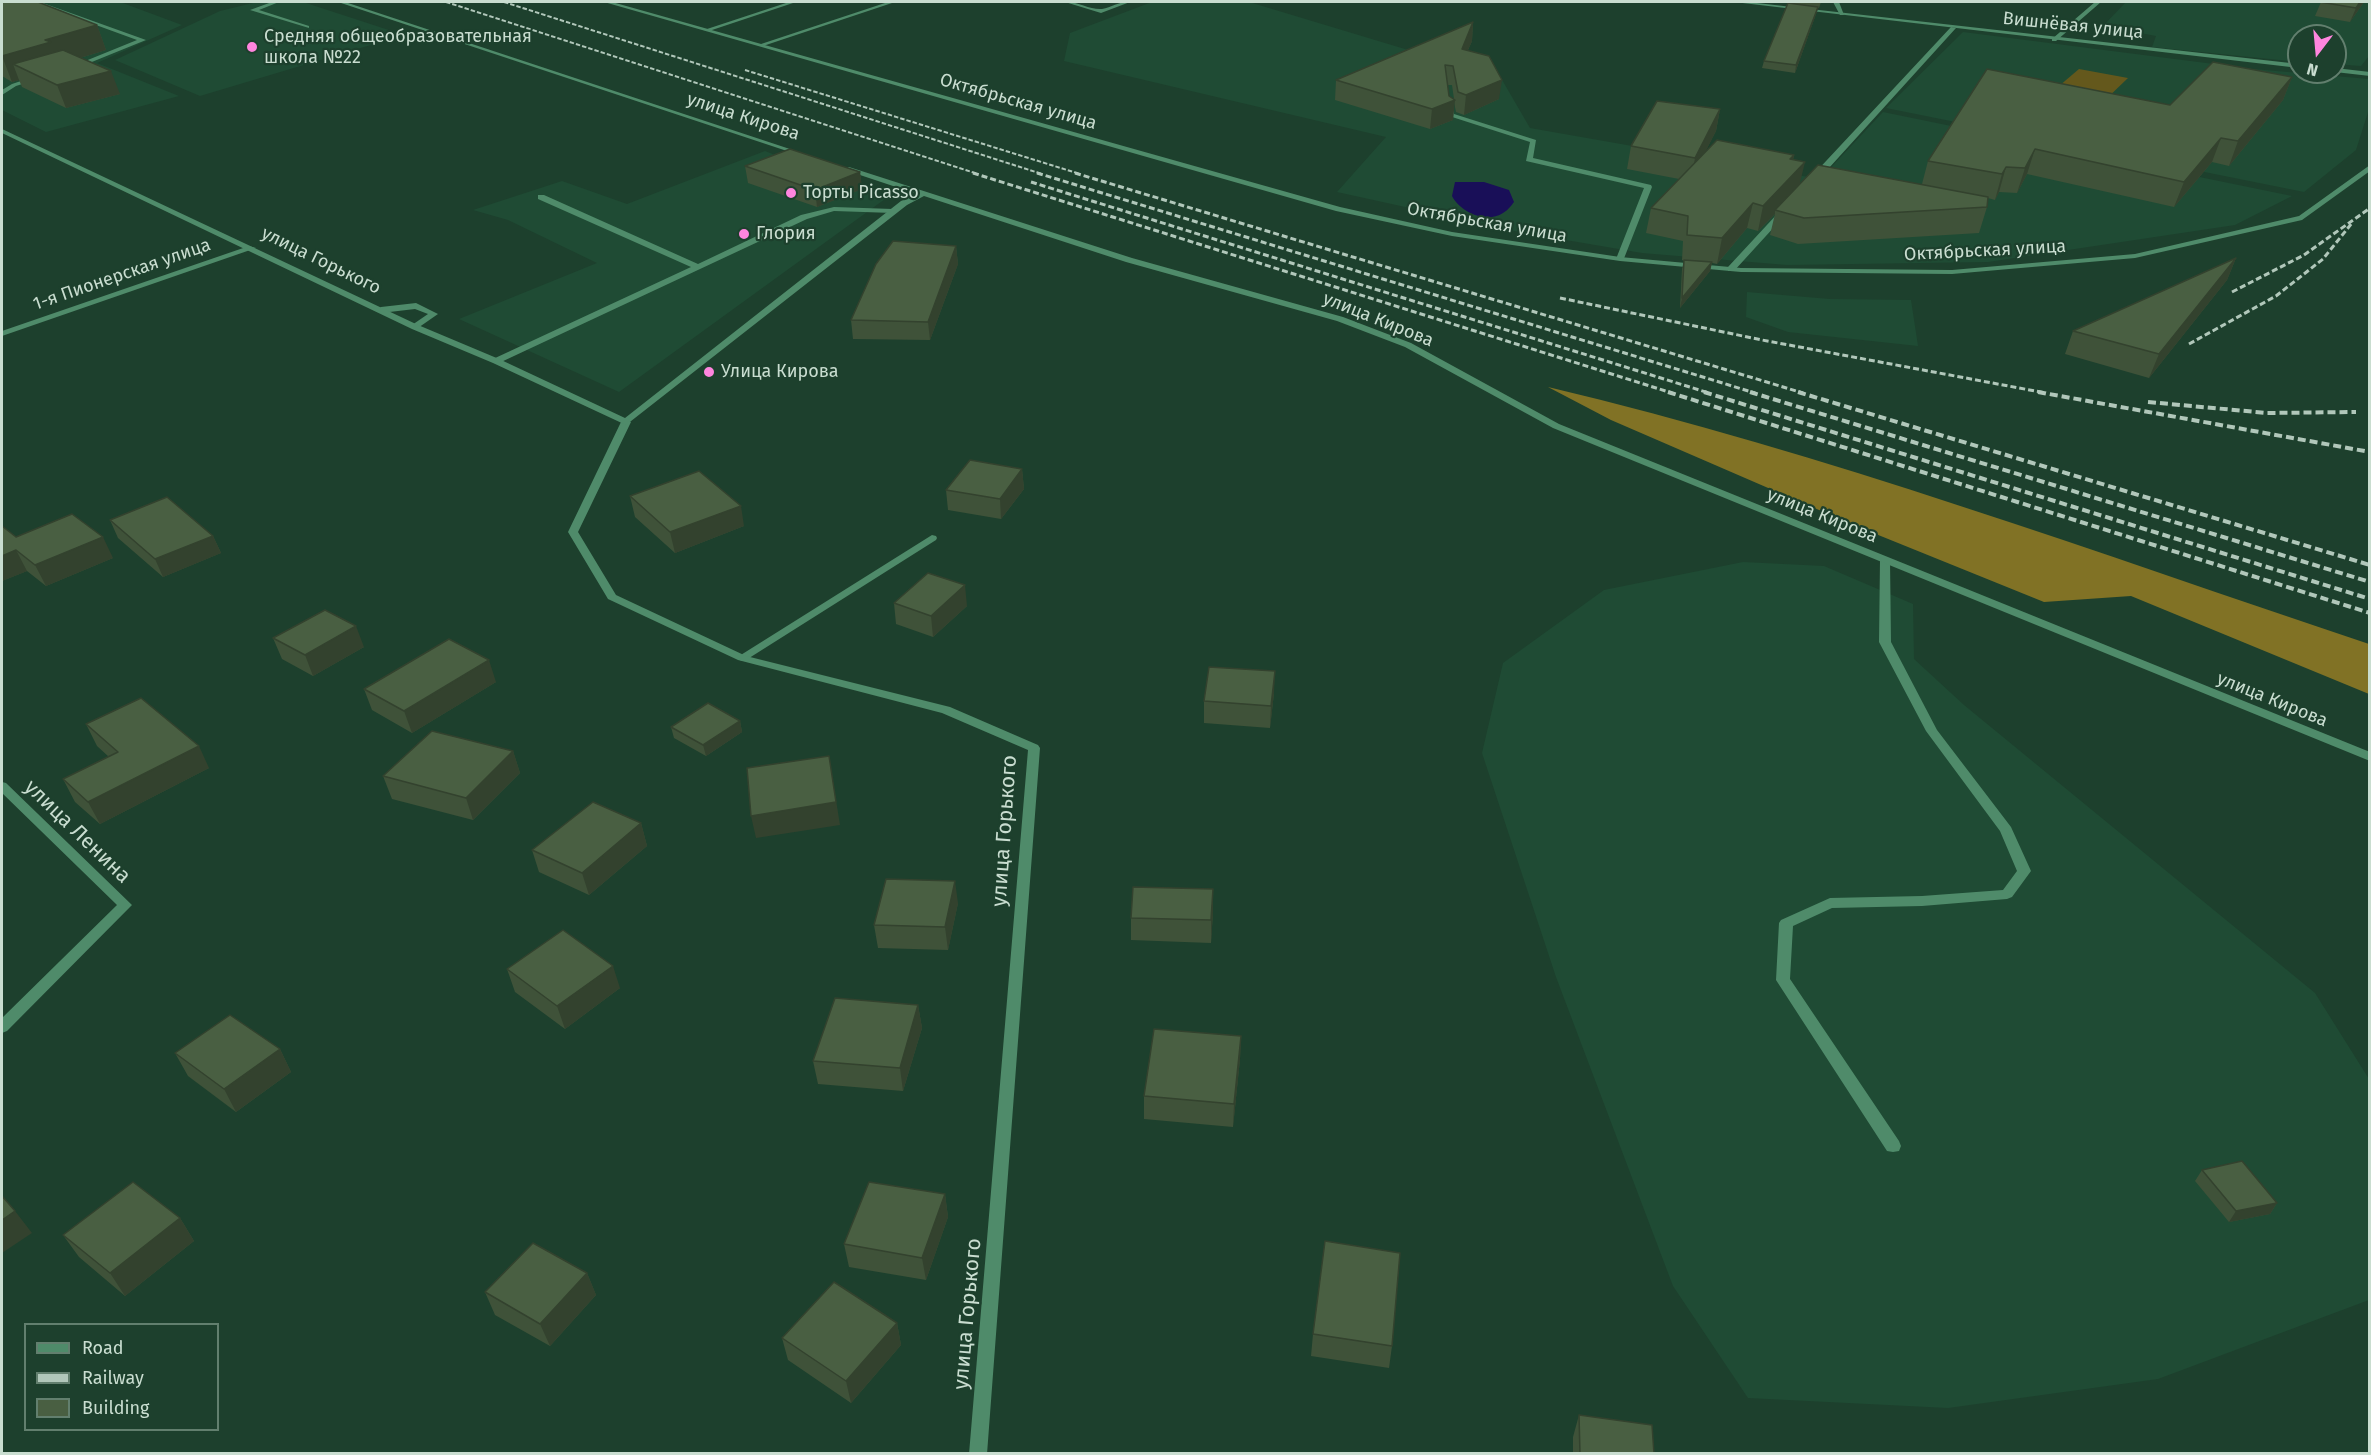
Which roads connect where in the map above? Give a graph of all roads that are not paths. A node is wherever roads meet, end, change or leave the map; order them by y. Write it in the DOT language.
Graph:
graph roads {
  1 [pos="36,2"];
  2 [pos="276,2"];
  3 [pos="341,2"];
  4 [pos="607,2"];
  5 [pos="793,2"];
  6 [pos="892,2"];
  7 [pos="1068,2"];
  8 [pos="1127,2"];
  9 [pos="1737,2"];
  10 [pos="1836,2"];
  11 [pos="2098,2"];
  12 [pos="1842,14"];
  13 [pos="308,27"];
  14 [pos="1953,28"];
  15 [pos="707,30"];
  16 [pos="2054,40"];
  17 [pos="761,45"];
  18 [pos="2287,65"];
  19 [pos="66,70"];
  20 [pos="2347,71"];
  21 [pos="2370,74"];
  22 [pos="45,76"];
  23 [pos="2,93"];
  24 [pos="1448,96"];
  25 [pos="2,131"];
  26 [pos="811,157"];
  27 [pos="2370,167"];
  28 [pos="842,168"];
  29 [pos="1810,183"];
  30 [pos="923,194"];
  31 [pos="541,197"];
  32 [pos="1786,209"];
  33 [pos="893,212"];
  34 [pos="252,248"];
  35 [pos="1620,259"];
  36 [pos="696,266"];
  37 [pos="1731,269"];
  38 [pos="381,310"];
  39 [pos="416,327"];
  40 [pos="2,334"];
  41 [pos="496,361"];
  42 [pos="626,422"];
  43 [pos="932,538"];
  44 [pos="1885,560"];
  45 [pos="742,658"];
  46 [pos="2370,757"];
  47 [pos="2,786"];
  48 [pos="2,1027"];
  49 [pos="1893,1146"];
  50 [pos="978,1454"];
  1 -- 19 [label="street"];
  2 -- 13 [label="street"];
  3 -- 26 [label="street, улица Кирова"];
  4 -- 15 [label="street, Октябрьская улица"];
  5 -- 15 [label="street"];
  6 -- 17 [label="street"];
  7 -- 8 [label="street"];
  9 -- 12 [label="street, Вишнёвая улица"];
  10 -- 12 [label="street"];
  11 -- 16 [label="street"];
  12 -- 14 [label="street, Вишнёвая улица"];
  14 -- 16 [label="street, Вишнёвая улица"];
  14 -- 29 [label="street"];
  15 -- 17 [label="street, Октябрьская улица"];
  16 -- 18 [label="street, Вишнёвая улица"];
  17 -- 35 [label="street, Октябрьская улица"];
  20 -- 21 [label="street"];
  22 -- 23 [label="street"];
  24 -- 35 [label="street"];
  25 -- 34 [label="street, улица Горького"];
  27 -- 37 [label="street, Октябрьская улица"];
  28 -- 30 [label="street, улица Кирова"];
  30 -- 33 [label="street, улица Горького"];
  30 -- 44 [label="street, улица Кирова"];
  31 -- 36 [label="street"];
  32 -- 37 [label="street"];
  33 -- 36 [label="street"];
  33 -- 42 [label="street, улица Горького"];
  34 -- 38 [label="street, улица Горького"];
  34 -- 40 [label="street, 1-я Пионерская улица"];
  35 -- 37 [label="street, Октябрьская улица"];
  36 -- 41 [label="street"];
  38 -- 39 [label="street, улица Горького"];
  38 -- 39 [label="street"];
  39 -- 41 [label="street, улица Горького"];
  41 -- 42 [label="street, улица Горького"];
  42 -- 45 [label="street, улица Горького"];
  43 -- 45 [label="street"];
  44 -- 46 [label="street, улица Кирова"];
  44 -- 49 [label="street"];
  45 -- 50 [label="street, улица Горького"];
  47 -- 48 [label="street, улица Ленина"];
}
